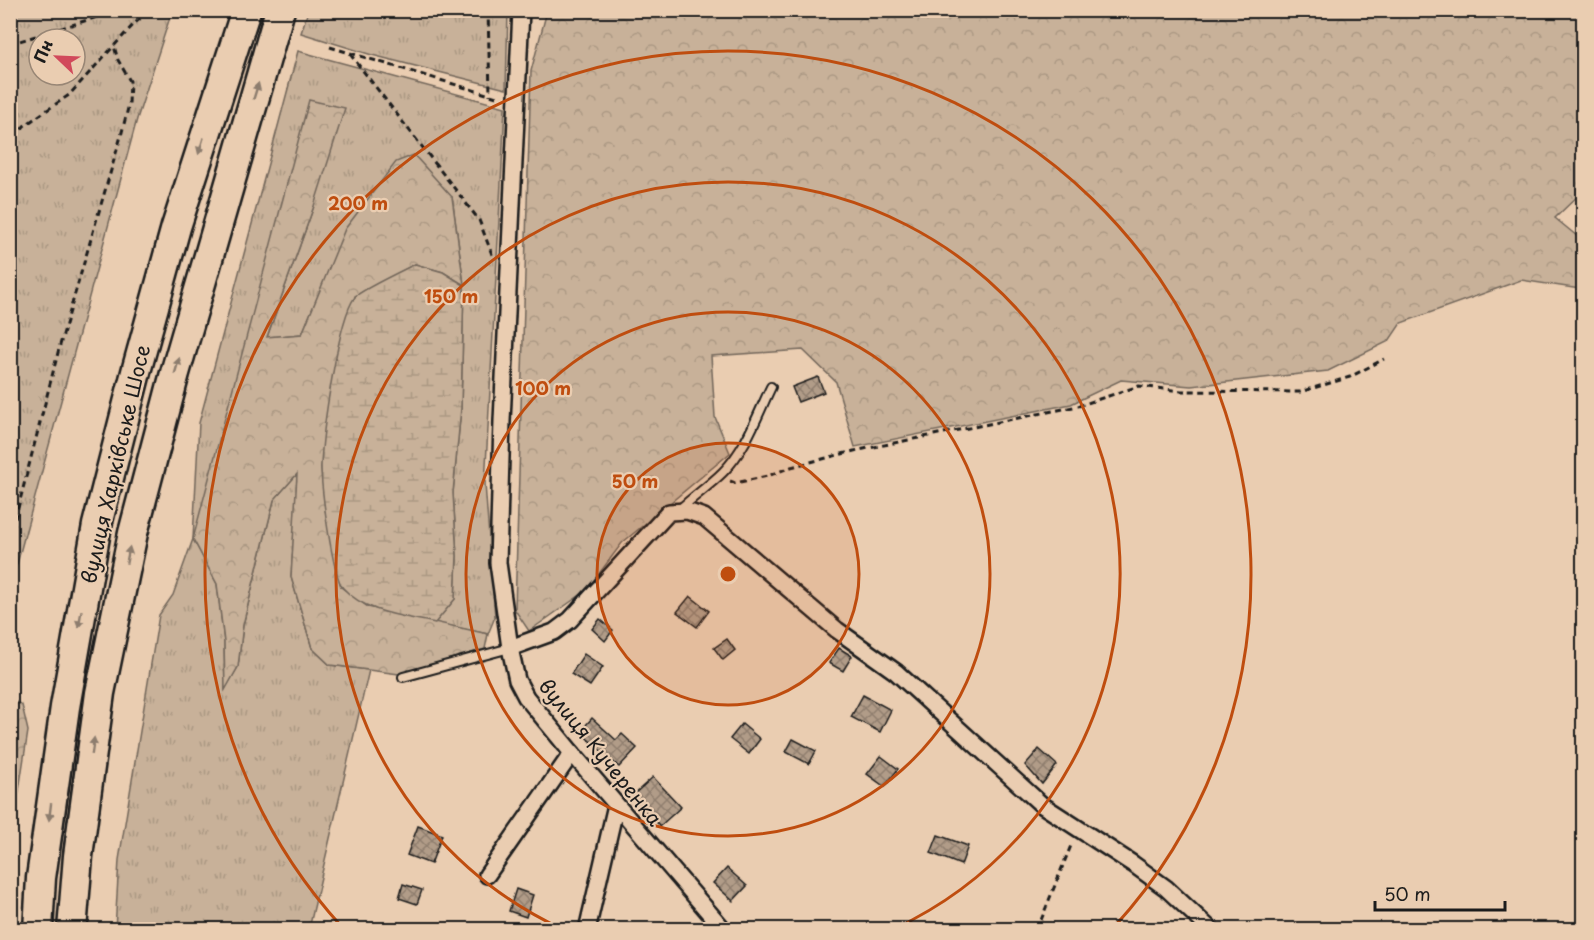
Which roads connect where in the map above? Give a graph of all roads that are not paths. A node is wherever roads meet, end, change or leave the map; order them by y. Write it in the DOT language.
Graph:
graph roads {
  1 [pos="238,10"];
  2 [pos="246,10"];
  3 [pos="280,10"];
  4 [pos="521,10"];
  5 [pos="212,112"];
  6 [pos="771,387"];
  7 [pos="677,512"];
  8 [pos="510,648"];
  9 [pos="403,677"];
  10 [pos="572,753"];
  11 [pos="616,805"];
  12 [pos="487,875"];
  13 [pos="38,930"];
  14 [pos="72,930"];
  15 [pos="587,930"];
  16 [pos="724,930"];
  17 [pos="1211,930"];
  1 -- 5 [label="highway"];
  2 -- 5 [label="highway, вулиця Харківське Шосе"];
  14 -- 3 [label="highway, вулиця Харківське Шосе, one-way"];
  4 -- 8 [label="street, вулиця Кучеренка"];
  5 -- 13 [label="highway, вулиця Харківське Шосе, one-way"];
  6 -- 7 [label="lane"];
  7 -- 8 [label="street"];
  7 -- 17 [label="street"];
  8 -- 9 [label="lane"];
  8 -- 10 [label="street, вулиця Кучеренка"];
  10 -- 11 [label="street, вулиця Кучеренка"];
  10 -- 12 [label="street"];
  11 -- 15 [label="street"];
  11 -- 16 [label="street, вулиця Кучеренка"];
}
